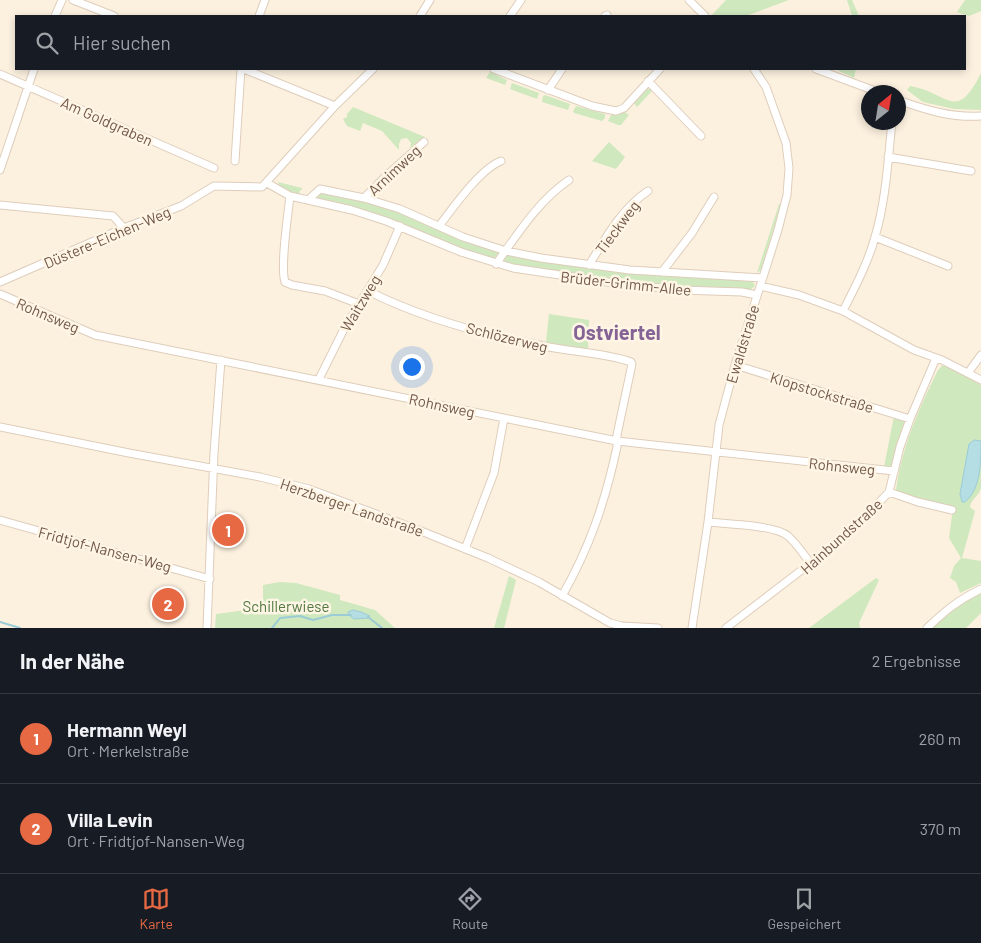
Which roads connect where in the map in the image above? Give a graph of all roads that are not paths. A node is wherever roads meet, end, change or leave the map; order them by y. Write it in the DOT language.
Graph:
graph roads {
  1 [pos="62,0"];
  2 [pos="73,0"];
  3 [pos="265,0"];
  4 [pos="430,0"];
  5 [pos="521,0"];
  6 [pos="689,0"];
  7 [pos="55,15"];
  8 [pos="111,15"];
  9 [pos="259,15"];
  10 [pos="421,15"];
  11 [pos="511,15"];
  12 [pos="704,15"];
  13 [pos="34,70"];
  14 [pos="243,70"];
  15 [pos="245,70"];
  16 [pos="372,70"];
  17 [pos="497,70"];
  18 [pos="561,70"];
  19 [pos="659,70"];
  20 [pos="755,70"];
  21 [pos="819,70"];
  22 [pos="0,74"];
  23 [pos="648,81"];
  24 [pos="27,85"];
  25 [pos="861,86"];
  26 [pos="548,90"];
  27 [pos="906,103"];
  28 [pos="335,106"];
  29 [pos="981,116"];
  30 [pos="891,130"];
  31 [pos="701,136"];
  32 [pos="424,142"];
  33 [pos="888,157"];
  34 [pos="235,161"];
  35 [pos="501,161"];
  36 [pos="214,168"];
  37 [pos="0,170"];
  38 [pos="971,171"];
  39 [pos="569,180"];
  40 [pos="267,183"];
  41 [pos="648,191"];
  42 [pos="290,196"];
  43 [pos="364,198"];
  44 [pos="714,198"];
  45 [pos="308,200"];
  46 [pos="0,204"];
  47 [pos="400,226"];
  48 [pos="439,226"];
  49 [pos="124,228"];
  50 [pos="875,237"];
  51 [pos="506,251"];
  52 [pos="496,264"];
  53 [pos="589,265"];
  54 [pos="948,266"];
  55 [pos="662,272"];
  56 [pos="0,282"];
  57 [pos="761,282"];
  58 [pos="368,291"];
  59 [pos="0,294"];
  60 [pos="757,295"];
  61 [pos="360,304"];
  62 [pos="843,311"];
  63 [pos="981,355"];
  64 [pos="936,358"];
  65 [pos="221,360"];
  66 [pos="735,365"];
  67 [pos="968,373"];
  68 [pos="320,380"];
  69 [pos="981,380"];
  70 [pos="504,418"];
  71 [pos="910,419"];
  72 [pos="0,427"];
  73 [pos="617,441"];
  74 [pos="715,452"];
  75 [pos="214,468"];
  76 [pos="894,471"];
  77 [pos="889,492"];
  78 [pos="952,510"];
  79 [pos="0,520"];
  80 [pos="708,522"];
  81 [pos="465,549"];
  82 [pos="811,564"];
  83 [pos="210,578"];
  84 [pos="981,590"];
  85 [pos="562,596"];
  86 [pos="207,628"];
  87 [pos="658,628"];
  88 [pos="692,628"];
  89 [pos="726,628"];
  90 [pos="927,628"];
  1 -- 7 [label="street"];
  2 -- 8 [label="street"];
  3 -- 9 [label="street"];
  4 -- 10 [label="street"];
  5 -- 11 [label="street"];
  6 -- 12 [label="street"];
  13 -- 24 [label="street"];
  14 -- 34 [label="street"];
  15 -- 28 [label="street"];
  16 -- 28 [label="street"];
  17 -- 26 [label="street"];
  18 -- 26 [label="street"];
  19 -- 23 [label="street"];
  20 -- 57 [label="street, Ewaldstraße"];
  21 -- 25 [label="street"];
  22 -- 24 [label="street, Am Goldgraben"];
  23 -- 26 [label="street"];
  23 -- 31 [label="street"];
  24 -- 36 [label="street, Am Goldgraben"];
  24 -- 37 [label="street"];
  27 -- 29 [label="street"];
  28 -- 40 [label="street"];
  30 -- 33 [label="street"];
  32 -- 43 [label="street, Arnimweg"];
  33 -- 38 [label="street"];
  33 -- 50 [label="street"];
  35 -- 48 [label="street"];
  39 -- 51 [label="street"];
  40 -- 42 [label="street, Brüder-Grimm-Allee"];
  40 -- 49 [label="street, Düstere-Eichen-Weg"];
  41 -- 53 [label="street, Tieckweg"];
  42 -- 45 [label="street, Brüder-Grimm-Allee"];
  42 -- 61 [label="street"];
  43 -- 45 [label="street, Brüder-Grimm-Allee"];
  43 -- 48 [label="street, Brüder-Grimm-Allee"];
  44 -- 55 [label="street"];
  45 -- 47 [label="street, Brüder-Grimm-Allee"];
  46 -- 49 [label="street"];
  47 -- 52 [label="street, Brüder-Grimm-Allee"];
  47 -- 58 [label="street, Waitzweg"];
  48 -- 51 [label="street, Brüder-Grimm-Allee"];
  49 -- 56 [label="street, Düstere-Eichen-Weg"];
  50 -- 54 [label="street"];
  50 -- 62 [label="street"];
  51 -- 52 [label="street"];
  51 -- 53 [label="street, Brüder-Grimm-Allee"];
  52 -- 60 [label="street, Brüder-Grimm-Allee"];
  53 -- 55 [label="street, Brüder-Grimm-Allee"];
  55 -- 57 [label="street, Brüder-Grimm-Allee"];
  57 -- 60 [label="street, Ewaldstraße"];
  57 -- 62 [label="street, Brüder-Grimm-Allee"];
  58 -- 61 [label="street, Waitzweg"];
  58 -- 73 [label="street, Schlözerweg"];
  59 -- 65 [label="street, Rohnsweg"];
  60 -- 66 [label="street, Ewaldstraße"];
  61 -- 68 [label="street, Waitzweg"];
  62 -- 64 [label="street, Brüder-Grimm-Allee"];
  63 -- 67 [label="street"];
  64 -- 67 [label="street, Brüder-Grimm-Allee"];
  64 -- 71 [label="street, Hainbundstraße"];
  65 -- 68 [label="street, Rohnsweg"];
  65 -- 75 [label="street"];
  66 -- 71 [label="street, Klopstockstraße"];
  66 -- 74 [label="street, Ewaldstraße"];
  67 -- 69 [label="street, Brüder-Grimm-Allee"];
  68 -- 70 [label="street, Rohnsweg"];
  70 -- 73 [label="street, Rohnsweg"];
  70 -- 81 [label="street"];
  71 -- 76 [label="street, Hainbundstraße"];
  72 -- 75 [label="street, Herzberger Landstraße"];
  73 -- 74 [label="street, Rohnsweg"];
  73 -- 85 [label="street"];
  74 -- 76 [label="street, Rohnsweg"];
  74 -- 80 [label="street, Ewaldstraße"];
  75 -- 81 [label="street, Herzberger Landstraße"];
  75 -- 83 [label="street"];
  76 -- 77 [label="street, Hainbundstraße"];
  77 -- 78 [label="street"];
  77 -- 82 [label="street, Hainbundstraße"];
  79 -- 83 [label="street, Fridtjof-Nansen-Weg"];
  80 -- 82 [label="street"];
  80 -- 88 [label="street, Ewaldstraße"];
  81 -- 85 [label="street, Herzberger Landstraße"];
  82 -- 89 [label="street, Hainbundstraße"];
  83 -- 86 [label="street"];
  84 -- 90 [label="street"];
  85 -- 87 [label="street, Herzberger Landstraße"];
}
